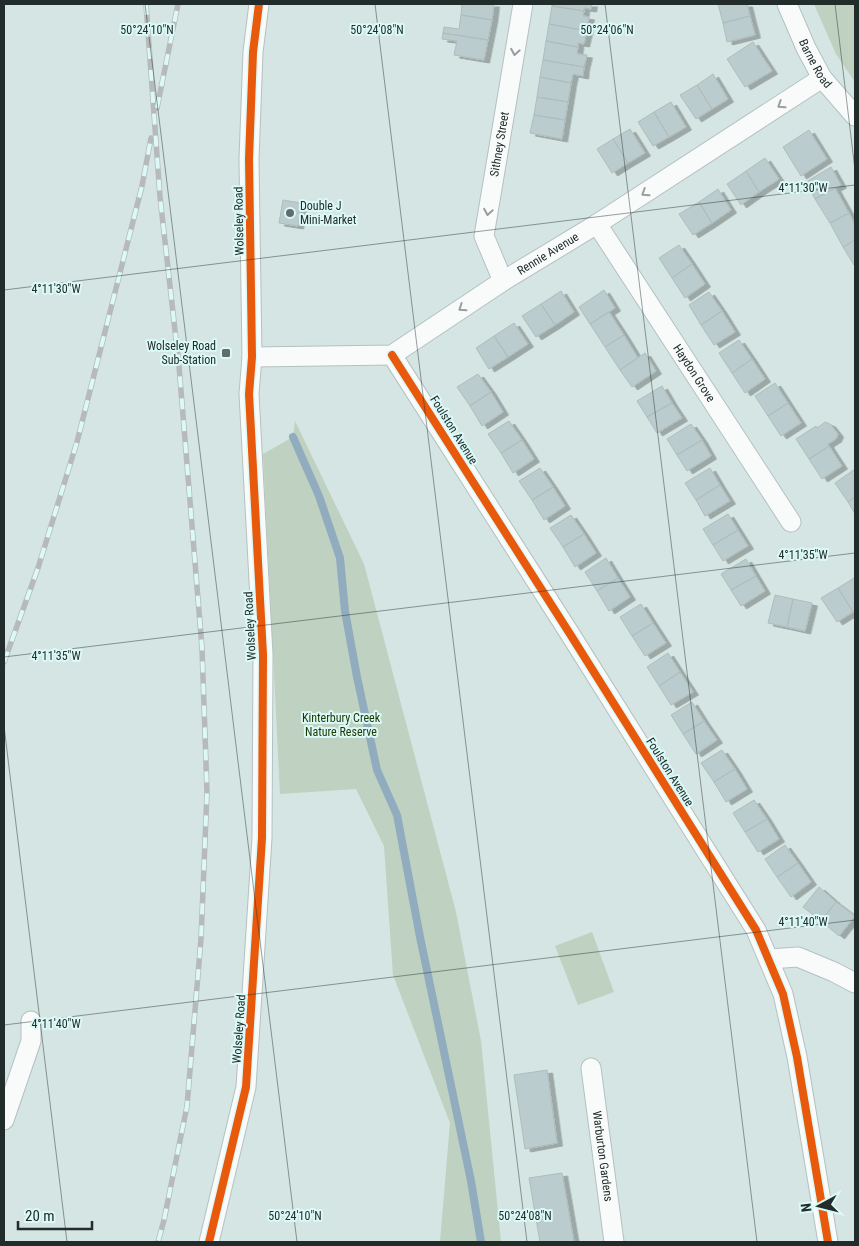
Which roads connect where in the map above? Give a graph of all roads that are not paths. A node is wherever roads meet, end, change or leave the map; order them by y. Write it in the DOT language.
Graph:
graph roads {
  1 [pos="259,4"];
  2 [pos="523,4"];
  3 [pos="787,4"];
  4 [pos="822,78"];
  5 [pos="855,116"];
  6 [pos="598,224"];
  7 [pos="503,281"];
  8 [pos="392,354"];
  9 [pos="252,357"];
  10 [pos="791,522"];
  11 [pos="769,959"];
  12 [pos="855,983"];
  13 [pos="31,1021"];
  14 [pos="591,1068"];
  15 [pos="4,1120"];
  16 [pos="209,1242"];
  17 [pos="614,1242"];
  18 [pos="828,1242"];
  1 -- 9 [label="street, Wolseley Road"];
  2 -- 7 [label="street, Sithney Street, one-way"];
  3 -- 4 [label="street, Barne Road"];
  4 -- 5 [label="street, Barne Road"];
  4 -- 6 [label="street, Rennie Avenue, one-way"];
  6 -- 7 [label="street, Rennie Avenue"];
  6 -- 10 [label="street, Haydon Grove"];
  7 -- 8 [label="street, Rennie Avenue, one-way"];
  8 -- 9 [label="street"];
  8 -- 11 [label="street, Foulston Avenue"];
  9 -- 16 [label="street, Wolseley Road"];
  11 -- 12 [label="street"];
  11 -- 18 [label="street, Foulston Avenue"];
  13 -- 15 [label="street"];
  14 -- 17 [label="street, Warburton Gardens"];
}
